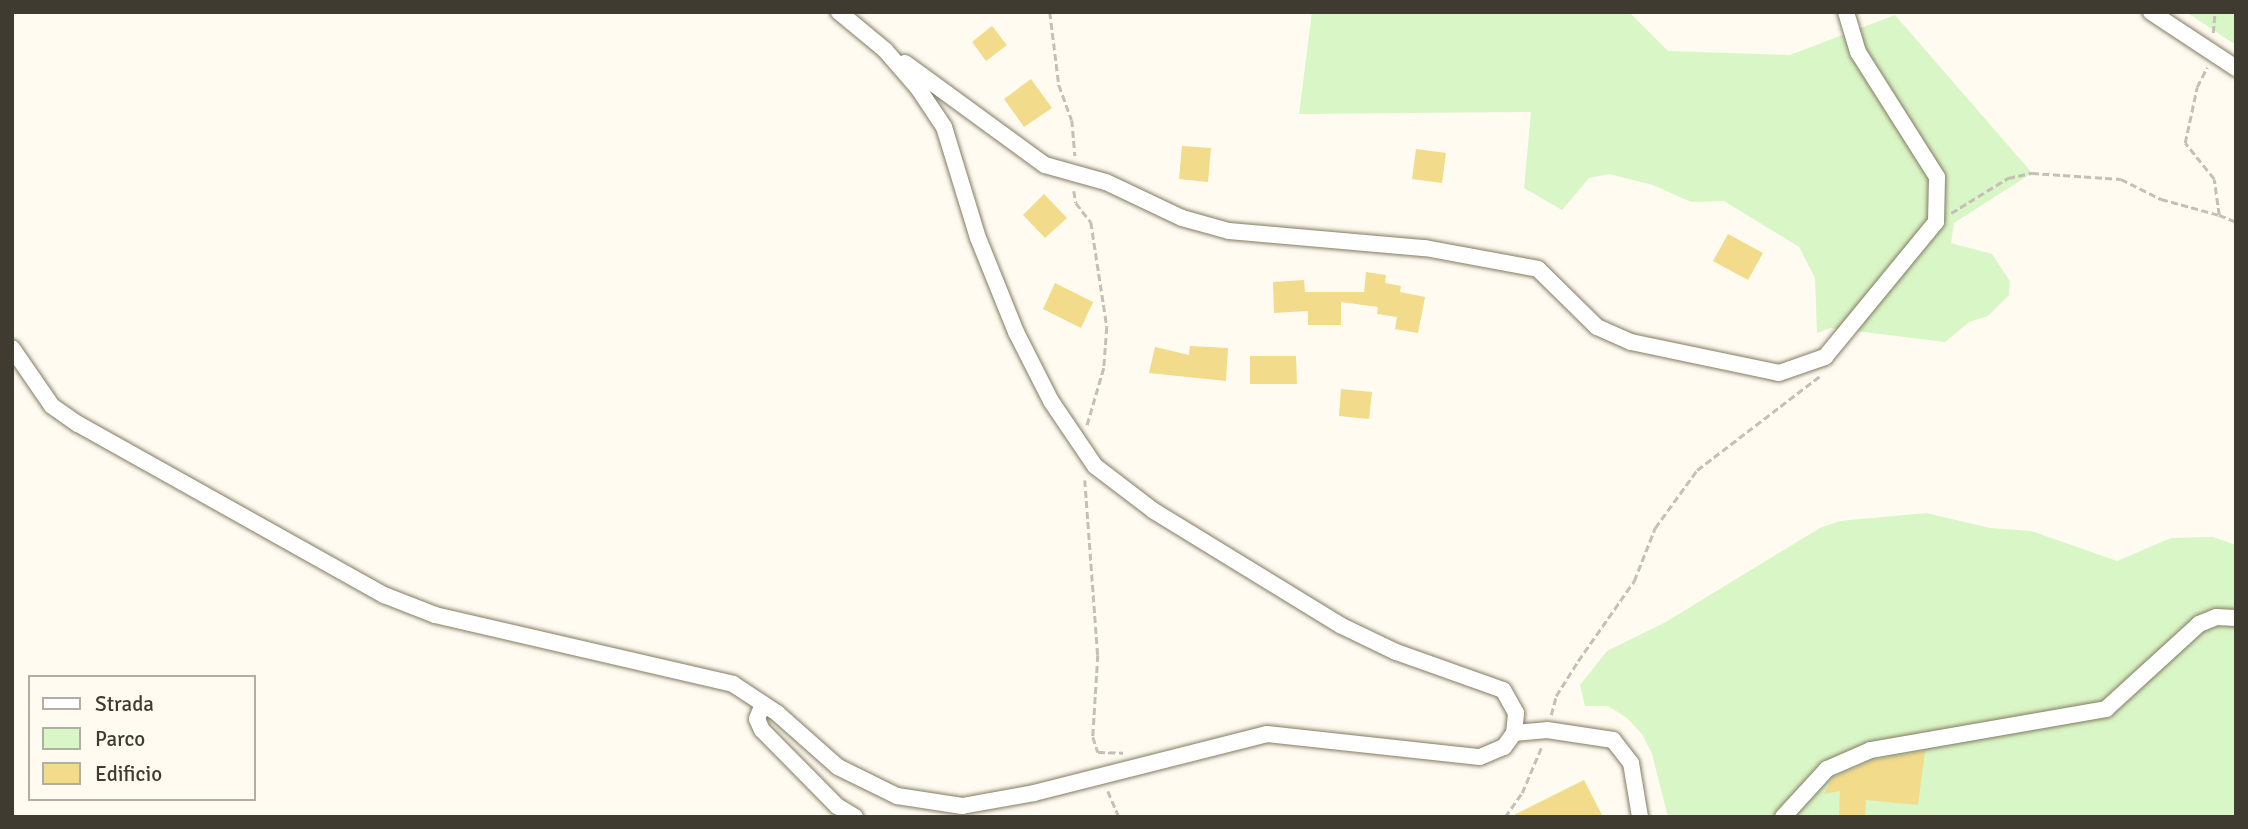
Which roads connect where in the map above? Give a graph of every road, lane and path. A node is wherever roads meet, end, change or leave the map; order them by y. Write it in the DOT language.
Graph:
graph roads {
  1 [pos="839,12"];
  2 [pos="1051,12"];
  3 [pos="1846,12"];
  4 [pos="2151,12"];
  5 [pos="2214,12"];
  6 [pos="2211,48"];
  7 [pos="885,50"];
  8 [pos="2236,68"];
  9 [pos="1074,173"];
  10 [pos="2219,215"];
  11 [pos="1936,222"];
  12 [pos="2236,222"];
  13 [pos="12,348"];
  14 [pos="1825,357"];
  15 [pos="1082,446"];
  16 [pos="2236,618"];
  17 [pos="763,704"];
  18 [pos="1547,730"];
  19 [pos="1514,733"];
  20 [pos="1135,765"];
  21 [pos="1101,774"];
  22 [pos="855,817"];
  23 [pos="1119,817"];
  24 [pos="1505,817"];
  25 [pos="1640,817"];
  26 [pos="1783,817"];
  1 -- 7 [label="street"];
  2 -- 9 [label="path"];
  3 -- 11 [label="street"];
  4 -- 6 [label="street"];
  5 -- 6 [label="path"];
  6 -- 8 [label="street"];
  6 -- 10 [label="path"];
  7 -- 9 [label="street"];
  7 -- 15 [label="street"];
  9 -- 14 [label="street"];
  9 -- 15 [label="path"];
  10 -- 11 [label="path"];
  10 -- 12 [label="path"];
  11 -- 14 [label="street"];
  13 -- 17 [label="street"];
  14 -- 18 [label="path"];
  15 -- 19 [label="street"];
  15 -- 20 [label="path"];
  16 -- 26 [label="street"];
  17 -- 21 [label="street"];
  17 -- 22 [label="street"];
  18 -- 19 [label="street"];
  18 -- 24 [label="path"];
  18 -- 25 [label="street"];
  19 -- 20 [label="street"];
  20 -- 21 [label="street"];
  21 -- 23 [label="path"];
}
